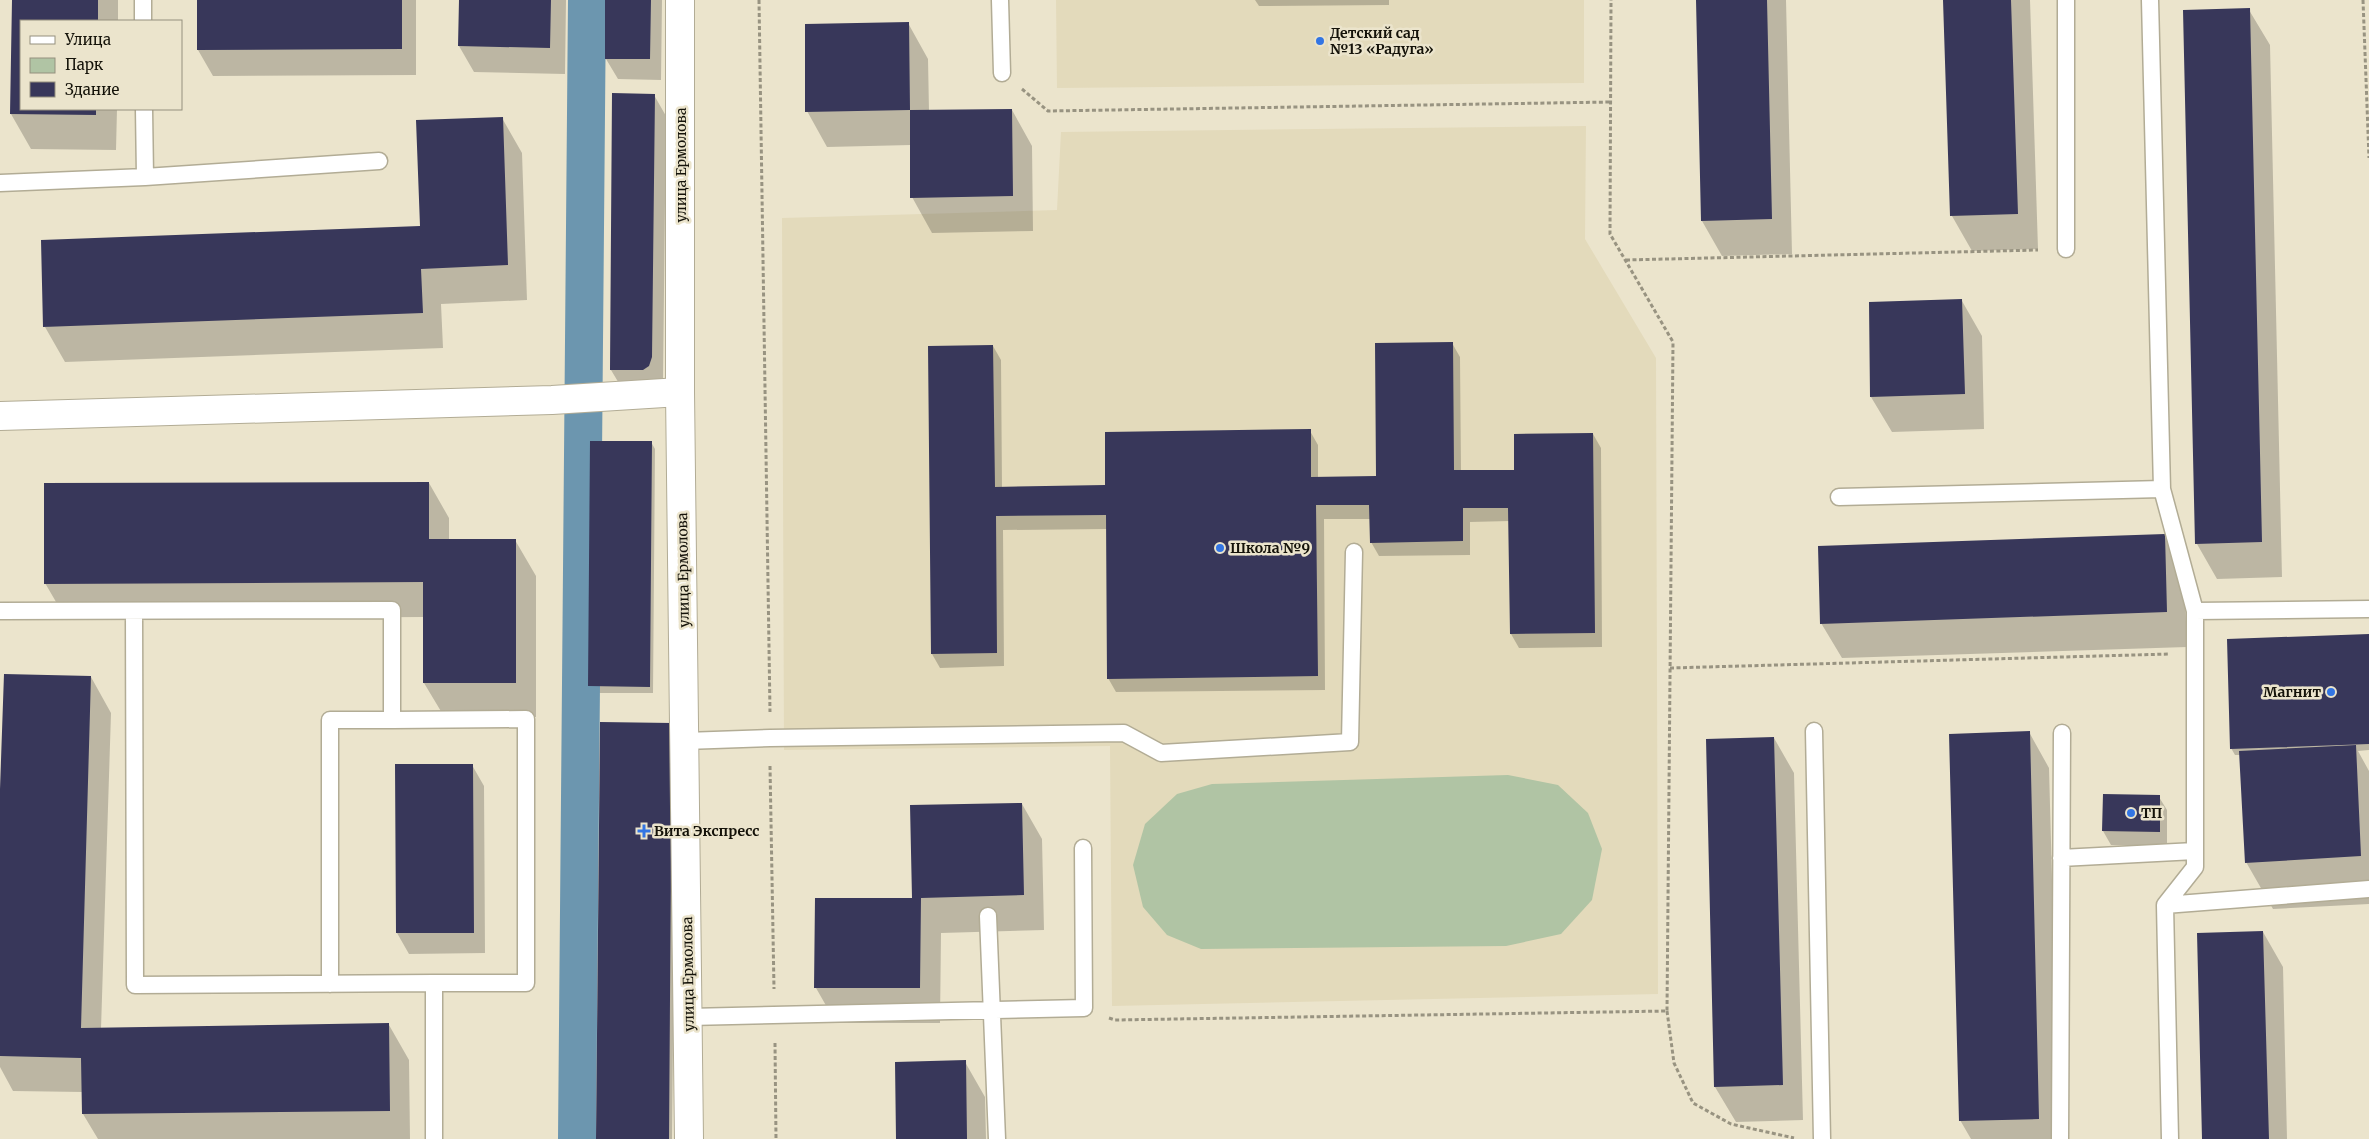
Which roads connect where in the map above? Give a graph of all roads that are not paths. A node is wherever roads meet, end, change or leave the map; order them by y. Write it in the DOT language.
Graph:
graph roads {
  1 [pos="143,0"];
  2 [pos="680,0"];
  3 [pos="1000,0"];
  4 [pos="2066,0"];
  5 [pos="2150,0"];
  6 [pos="143,20"];
  7 [pos="1002,73"];
  8 [pos="144,110"];
  9 [pos="379,161"];
  10 [pos="145,177"];
  11 [pos="0,183"];
  12 [pos="2066,249"];
  13 [pos="680,392"];
  14 [pos="0,416"];
  15 [pos="2162,489"];
  16 [pos="1839,497"];
  17 [pos="1354,552"];
  18 [pos="2369,609"];
  19 [pos="134,611"];
  20 [pos="2195,611"];
  21 [pos="0,612"];
  22 [pos="392,720"];
  23 [pos="1814,730"];
  24 [pos="2062,733"];
  25 [pos="685,741"];
  26 [pos="1083,848"];
  27 [pos="2196,851"];
  28 [pos="2061,858"];
  29 [pos="2369,889"];
  30 [pos="2165,905"];
  31 [pos="988,916"];
  32 [pos="434,983"];
  33 [pos="330,984"];
  34 [pos="992,1010"];
  35 [pos="689,1017"];
  36 [pos="434,1139"];
  37 [pos="689,1139"];
  38 [pos="997,1139"];
  39 [pos="1822,1139"];
  40 [pos="2060,1139"];
  41 [pos="2170,1139"];
  1 -- 6 [label="lane"];
  2 -- 13 [label="street, улица Ермолова"];
  3 -- 7 [label="lane"];
  4 -- 12 [label="lane"];
  5 -- 15 [label="lane"];
  8 -- 10 [label="lane"];
  9 -- 10 [label="lane"];
  10 -- 11 [label="lane"];
  13 -- 14 [label="street"];
  13 -- 25 [label="street, улица Ермолова"];
  15 -- 16 [label="lane"];
  15 -- 20 [label="lane"];
  17 -- 25 [label="lane"];
  18 -- 20 [label="lane"];
  19 -- 21 [label="lane"];
  19 -- 22 [label="lane"];
  19 -- 33 [label="lane"];
  20 -- 27 [label="lane"];
  22 -- 32 [label="lane"];
  22 -- 33 [label="lane"];
  23 -- 39 [label="lane"];
  24 -- 28 [label="lane"];
  25 -- 35 [label="street, улица Ермолова"];
  26 -- 34 [label="lane"];
  27 -- 28 [label="lane"];
  27 -- 30 [label="lane"];
  28 -- 40 [label="lane"];
  29 -- 30 [label="lane"];
  30 -- 41 [label="lane"];
  31 -- 34 [label="lane"];
  32 -- 33 [label="lane"];
  32 -- 36 [label="lane"];
  34 -- 35 [label="lane"];
  34 -- 38 [label="lane"];
  35 -- 37 [label="street, улица Ермолова"];
}
